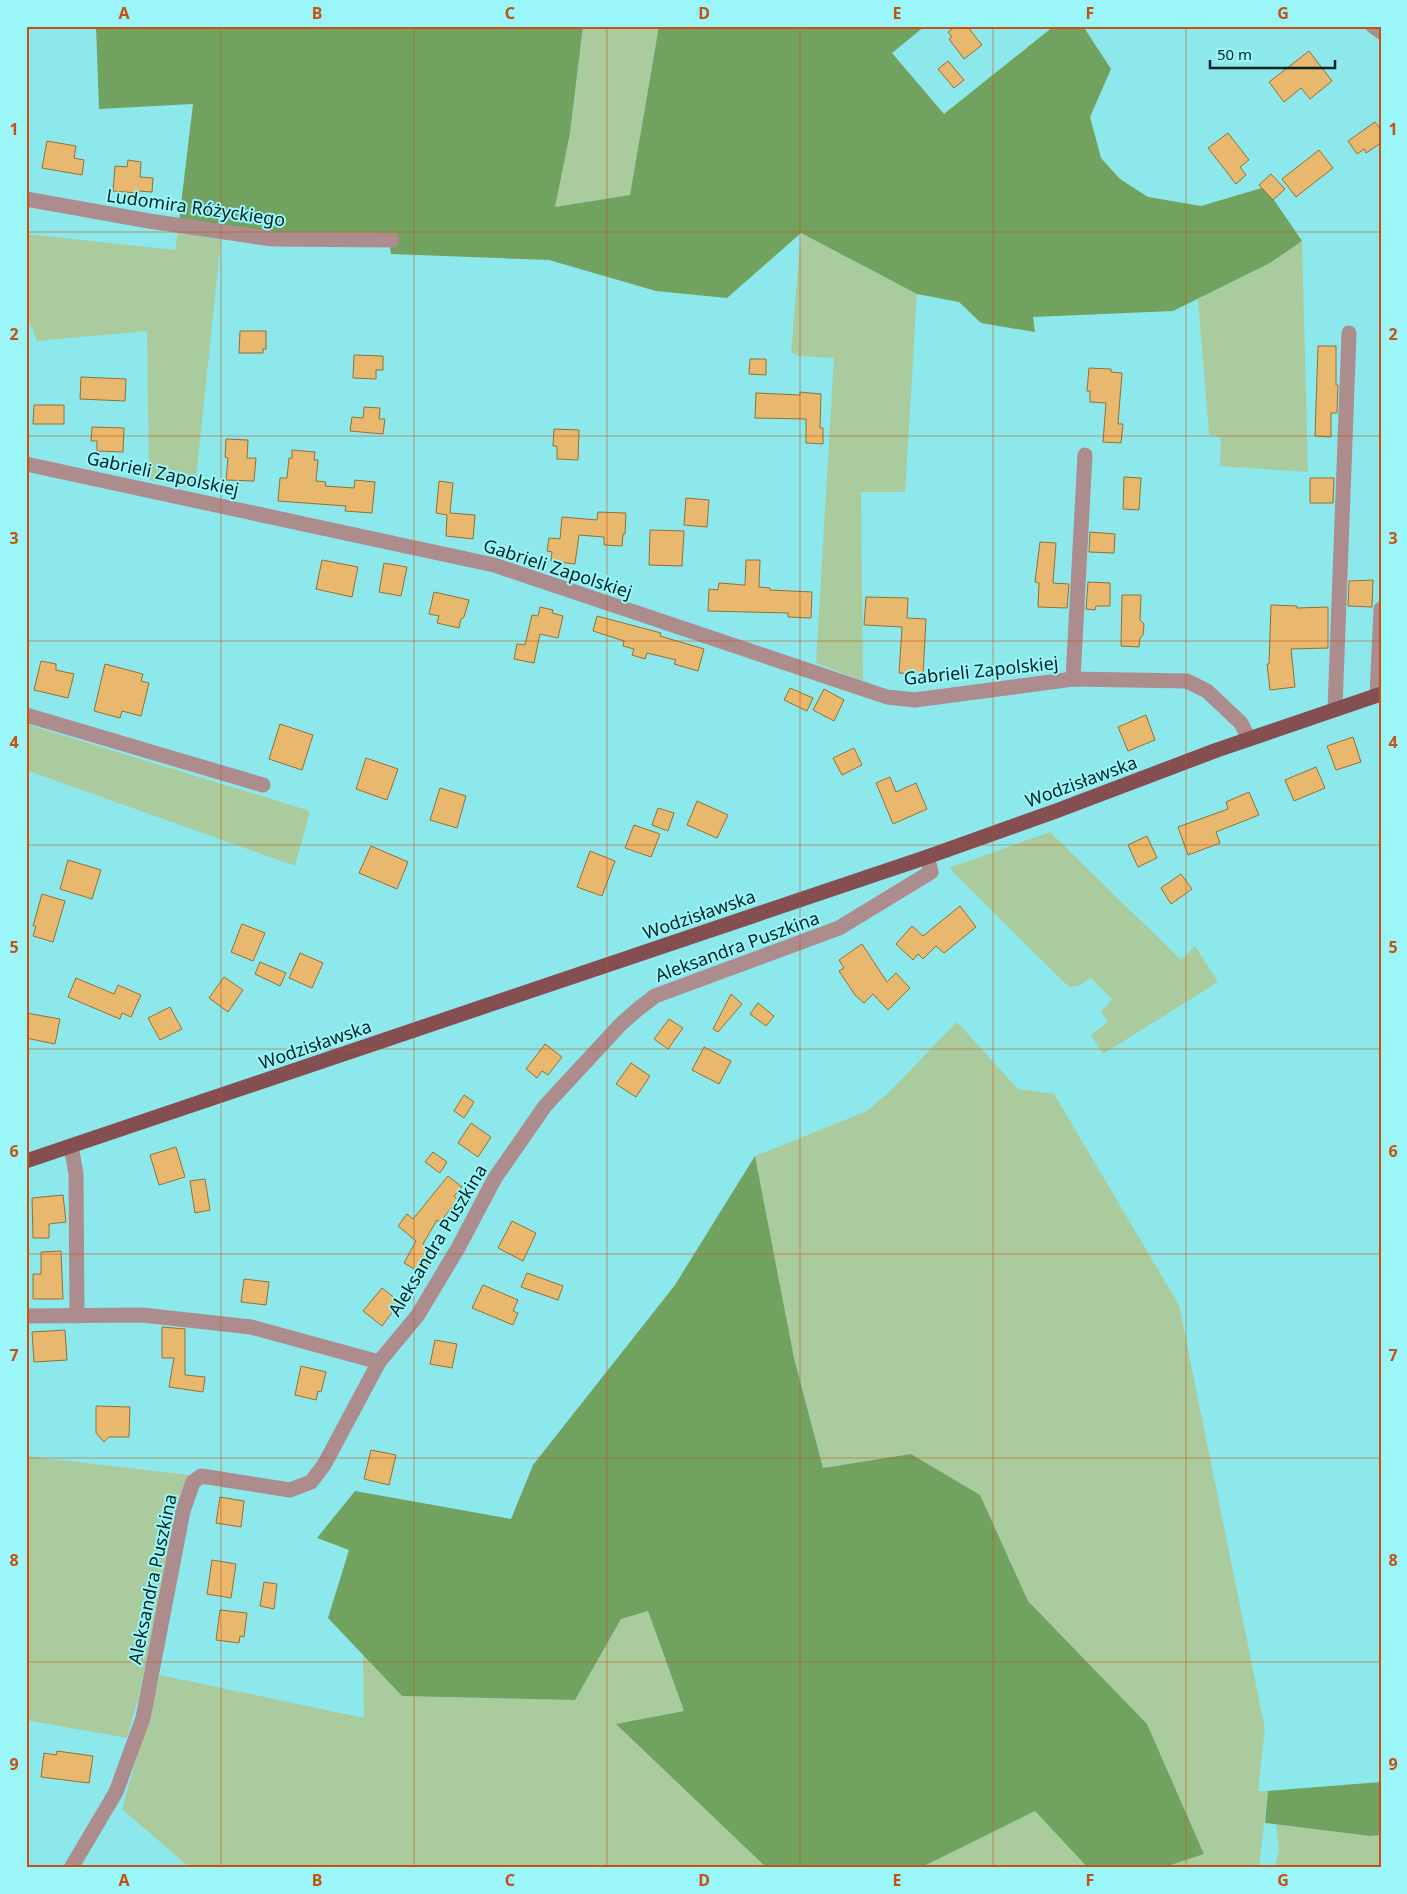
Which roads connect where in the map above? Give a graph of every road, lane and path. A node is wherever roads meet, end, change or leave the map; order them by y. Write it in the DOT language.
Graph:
graph roads {
  1 [pos="1373,26"];
  2 [pos="1381,32"];
  3 [pos="26,199"];
  4 [pos="392,240"];
  5 [pos="1349,333"];
  6 [pos="1085,455"];
  7 [pos="26,464"];
  8 [pos="1381,609"];
  9 [pos="1073,680"];
  10 [pos="1379,694"];
  11 [pos="1335,709"];
  12 [pos="26,715"];
  13 [pos="1249,739"];
  14 [pos="263,785"];
  15 [pos="927,857"];
  16 [pos="70,1146"];
  17 [pos="26,1161"];
  18 [pos="29,1316"];
  19 [pos="77,1316"];
  20 [pos="379,1362"];
  21 [pos="71,1868"];
  1 -- 2 [label="street"];
  3 -- 4 [label="street, Ludomira Różyckiego"];
  5 -- 11 [label="street"];
  6 -- 9 [label="street, Gabrieli Zapolskiej"];
  7 -- 9 [label="street, Gabrieli Zapolskiej"];
  8 -- 10 [label="street"];
  9 -- 13 [label="street, Gabrieli Zapolskiej"];
  10 -- 11 [label="main road, Wodzisławska"];
  11 -- 13 [label="main road, Wodzisławska"];
  12 -- 14 [label="street"];
  13 -- 15 [label="main road, Wodzisławska"];
  15 -- 16 [label="main road, Wodzisławska"];
  15 -- 20 [label="street, Aleksandra Puszkina"];
  16 -- 17 [label="main road, Wodzisławska"];
  16 -- 19 [label="street"];
  18 -- 19 [label="street"];
  19 -- 20 [label="street"];
  20 -- 21 [label="street, Aleksandra Puszkina"];
}
